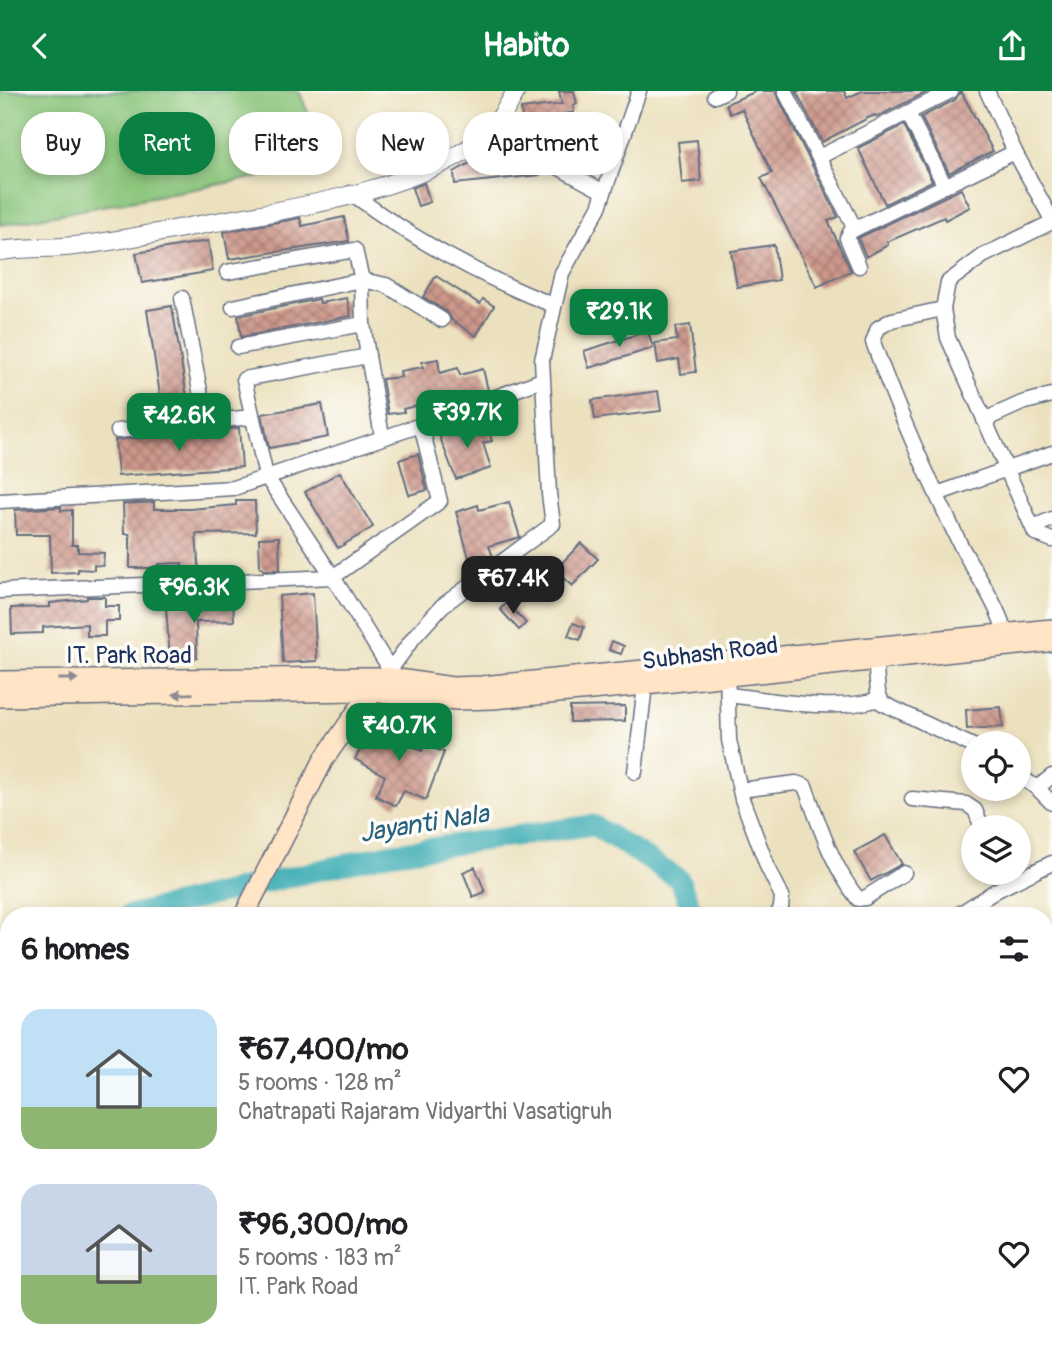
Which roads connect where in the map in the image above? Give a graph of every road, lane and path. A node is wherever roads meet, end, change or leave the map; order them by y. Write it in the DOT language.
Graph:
graph roads {
  1 [pos="516,91"];
  2 [pos="639,91"];
  3 [pos="785,91"];
  4 [pos="951,91"];
  5 [pos="988,91"];
  6 [pos="503,112"];
  7 [pos="908,113"];
  8 [pos="463,150"];
  9 [pos="1015,152"];
  10 [pos="819,157"];
  11 [pos="573,175"];
  12 [pos="945,186"];
  13 [pos="604,192"];
  14 [pos="351,193"];
  15 [pos="1052,221"];
  16 [pos="855,229"];
  17 [pos="0,251"];
  18 [pos="859,266"];
  19 [pos="227,272"];
  20 [pos="362,280"];
  21 [pos="182,298"];
  22 [pos="553,305"];
  23 [pos="233,307"];
  24 [pos="943,309"];
  25 [pos="442,320"];
  26 [pos="363,324"];
  27 [pos="238,347"];
  28 [pos="368,356"];
  29 [pos="542,380"];
  30 [pos="1052,395"];
  31 [pos="252,417"];
  32 [pos="984,420"];
  33 [pos="206,422"];
  34 [pos="421,425"];
  35 [pos="118,431"];
  36 [pos="382,436"];
  37 [pos="1052,453"];
  38 [pos="1007,469"];
  39 [pos="266,476"];
  40 [pos="937,494"];
  41 [pos="0,501"];
  42 [pos="1052,519"];
  43 [pos="1032,527"];
  44 [pos="1052,540"];
  45 [pos="333,577"];
  46 [pos="0,591"];
  47 [pos="1005,632"];
  48 [pos="1050,639"];
  49 [pos="884,654"];
  50 [pos="727,677"];
  51 [pos="646,678"];
  52 [pos="383,680"];
  53 [pos="0,681"];
  54 [pos="0,697"];
  55 [pos="879,699"];
  56 [pos="961,740"];
  57 [pos="635,772"];
  58 [pos="1052,776"];
  59 [pos="1031,784"];
  60 [pos="1037,788"];
  61 [pos="740,790"];
  62 [pos="912,799"];
  63 [pos="1052,803"];
  64 [pos="977,815"];
  65 [pos="1052,863"];
  66 [pos="1031,870"];
  67 [pos="904,873"];
  68 [pos="996,885"];
  69 [pos="248,907"];
  70 [pos="781,907"];
  71 [pos="968,907"];
  1 -- 6 [label="street"];
  2 -- 13 [label="street"];
  3 -- 10 [label="street"];
  4 -- 7 [label="street"];
  5 -- 9 [label="street"];
  7 -- 10 [label="street"];
  7 -- 12 [label="street"];
  8 -- 14 [label="street"];
  9 -- 12 [label="street"];
  9 -- 15 [label="street"];
  10 -- 16 [label="street"];
  11 -- 13 [label="street"];
  12 -- 16 [label="street"];
  13 -- 22 [label="street"];
  14 -- 17 [label="street"];
  14 -- 22 [label="street"];
  15 -- 24 [label="street"];
  16 -- 18 [label="street"];
  19 -- 20 [label="street"];
  20 -- 23 [label="street"];
  20 -- 25 [label="street"];
  20 -- 26 [label="street"];
  21 -- 33 [label="street"];
  22 -- 29 [label="street"];
  24 -- 32 [label="street"];
  24 -- 40 [label="street"];
  26 -- 27 [label="street"];
  26 -- 28 [label="street"];
  28 -- 31 [label="street"];
  28 -- 36 [label="street"];
  29 -- 34 [label="street"];
  29 -- 52 [label="street"];
  30 -- 32 [label="street"];
  31 -- 33 [label="street"];
  31 -- 39 [label="street"];
  32 -- 38 [label="street"];
  33 -- 35 [label="street"];
  34 -- 36 [label="street"];
  34 -- 45 [label="street"];
  36 -- 39 [label="street"];
  37 -- 38 [label="street"];
  38 -- 40 [label="street"];
  38 -- 43 [label="street"];
  39 -- 41 [label="street"];
  39 -- 45 [label="street"];
  40 -- 47 [label="street"];
  42 -- 43 [label="street"];
  43 -- 44 [label="street"];
  45 -- 46 [label="street"];
  45 -- 52 [label="street"];
  47 -- 48 [label="main road, Subhash Road"];
  47 -- 49 [label="main road, Subhash Road"];
  48 -- 49 [label="main road, Subhash Road"];
  49 -- 50 [label="main road, Subhash Road"];
  49 -- 55 [label="street"];
  50 -- 51 [label="main road, Subhash Road"];
  50 -- 55 [label="street"];
  50 -- 61 [label="street"];
  51 -- 52 [label="main road, Subhash Road"];
  51 -- 57 [label="street"];
  53 -- 52 [label="main road, IT. Park Road, one-way"];
  52 -- 54 [label="main road, IT. Park Road, one-way"];
  52 -- 69 [label="main road"];
  55 -- 56 [label="street"];
  58 -- 60 [label="street"];
  59 -- 60 [label="street"];
  60 -- 63 [label="street"];
  61 -- 67 [label="street"];
  61 -- 70 [label="street"];
  62 -- 64 [label="street"];
  65 -- 66 [label="street"];
  68 -- 71 [label="street"];
}
